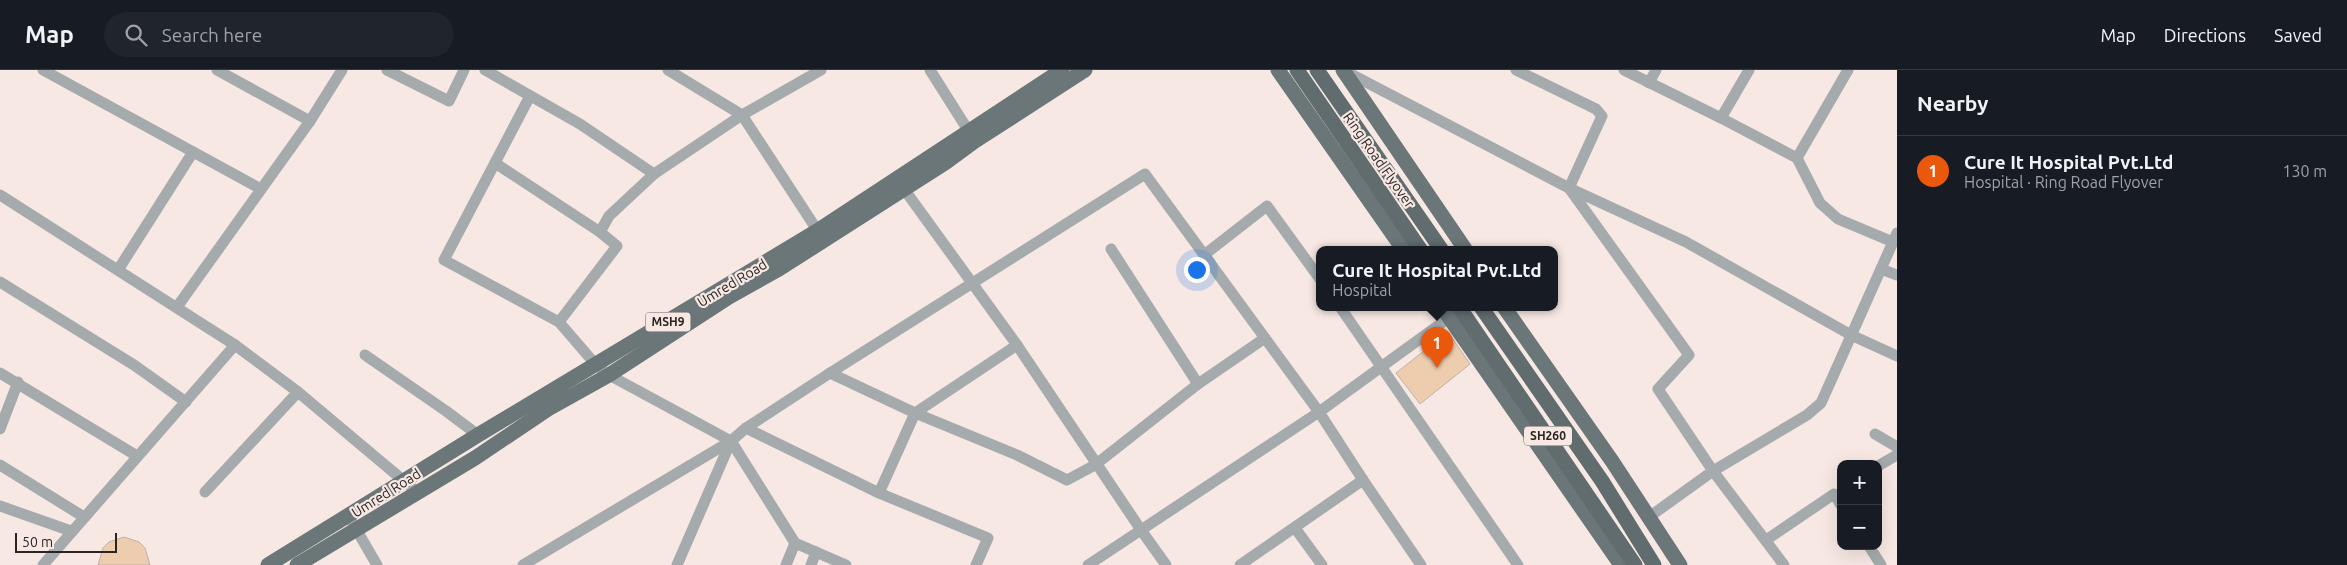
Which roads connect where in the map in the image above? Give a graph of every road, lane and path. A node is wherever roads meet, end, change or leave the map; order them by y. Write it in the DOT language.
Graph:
graph roads {
  1 [pos="43,70"];
  2 [pos="218,70"];
  3 [pos="342,70"];
  4 [pos="386,70"];
  5 [pos="464,70"];
  6 [pos="485,70"];
  7 [pos="668,70"];
  8 [pos="821,70"];
  9 [pos="930,70"];
  10 [pos="1062,70"];
  11 [pos="1085,70"];
  12 [pos="1278,70"];
  13 [pos="1297,70"];
  14 [pos="1317,70"];
  15 [pos="1343,70"];
  16 [pos="1516,70"];
  17 [pos="1624,70"];
  18 [pos="1656,70"];
  19 [pos="1749,70"];
  20 [pos="1848,70"];
  21 [pos="681,73"];
  22 [pos="1649,83"];
  23 [pos="530,96"];
  24 [pos="742,115"];
  25 [pos="1721,118"];
  26 [pos="310,121"];
  27 [pos="972,136"];
  28 [pos="193,152"];
  29 [pos="1797,158"];
  30 [pos="496,163"];
  31 [pos="654,174"];
  32 [pos="904,188"];
  33 [pos="1569,188"];
  34 [pos="261,189"];
  35 [pos="0,195"];
  36 [pos="600,232"];
  37 [pos="821,235"];
  38 [pos="1895,237"];
  39 [pos="1401,246"];
  40 [pos="1418,246"];
  41 [pos="1439,246"];
  42 [pos="1463,246"];
  43 [pos="1111,249"];
  44 [pos="1204,255"];
  45 [pos="1881,269"];
  46 [pos="118,270"];
  47 [pos="1316,274"];
  48 [pos="1897,276"];
  49 [pos="0,282"];
  50 [pos="972,282"];
  51 [pos="177,307"];
  52 [pos="1343,311"];
  53 [pos="1450,311"];
  54 [pos="1452,311"];
  55 [pos="1452,311"];
  56 [pos="1484,311"];
  57 [pos="1507,311"];
  58 [pos="559,322"];
  59 [pos="1851,335"];
  60 [pos="1265,338"];
  61 [pos="1017,345"];
  62 [pos="235,346"];
  63 [pos="365,355"];
  64 [pos="1897,356"];
  65 [pos="596,365"];
  66 [pos="1383,366"];
  67 [pos="0,372"];
  68 [pos="830,373"];
  69 [pos="609,376"];
  70 [pos="18,382"];
  71 [pos="1198,384"];
  72 [pos="298,392"];
  73 [pos="186,402"];
  74 [pos="1319,412"];
  75 [pos="915,413"];
  76 [pos="746,428"];
  77 [pos="0,429"];
  78 [pos="1875,434"];
  79 [pos="478,435"];
  80 [pos="731,441"];
  81 [pos="1897,447"];
  82 [pos="1897,455"];
  83 [pos="137,456"];
  84 [pos="1882,464"];
  85 [pos="0,465"];
  86 [pos="1096,465"];
  87 [pos="1713,471"];
  88 [pos="1364,480"];
  89 [pos="404,482"];
  90 [pos="205,492"];
  91 [pos="417,492"];
  92 [pos="1837,492"];
  93 [pos="879,493"];
  94 [pos="0,506"];
  95 [pos="84,517"];
  96 [pos="1649,518"];
  97 [pos="353,523"];
  98 [pos="1295,528"];
  99 [pos="1141,530"];
  100 [pos="71,532"];
  101 [pos="1766,540"];
  102 [pos="795,544"];
  103 [pos="1872,550"];
  104 [pos="816,552"];
  105 [pos="1615,562"];
  106 [pos="43,565"];
  107 [pos="268,565"];
  108 [pos="297,565"];
  109 [pos="377,565"];
  110 [pos="524,565"];
  111 [pos="677,565"];
  112 [pos="786,565"];
  113 [pos="811,565"];
  114 [pos="846,565"];
  115 [pos="976,565"];
  116 [pos="1088,565"];
  117 [pos="1166,565"];
  118 [pos="1240,565"];
  119 [pos="1322,565"];
  120 [pos="1421,565"];
  121 [pos="1518,565"];
  122 [pos="1635,565"];
  123 [pos="1654,565"];
  124 [pos="1680,565"];
  125 [pos="1784,565"];
  126 [pos="1881,565"];
  1 -- 28 [label="street"];
  2 -- 26 [label="street"];
  3 -- 26 [label="street"];
  4 -- 5 [label="street"];
  6 -- 23 [label="street"];
  7 -- 21 [label="street"];
  8 -- 24 [label="street"];
  9 -- 27 [label="street"];
  10 -- 27 [label="main road, Umred Road / MSH9"];
  11 -- 27 [label="main road"];
  12 -- 39 [label="main road"];
  13 -- 40 [label="highway, Ring Road Flyover"];
  14 -- 41 [label="highway, Ring Road Flyover"];
  15 -- 33 [label="street"];
  15 -- 42 [label="main road"];
  16 -- 33 [label="street"];
  17 -- 22 [label="street"];
  18 -- 22 [label="street"];
  19 -- 25 [label="street"];
  20 -- 29 [label="street"];
  21 -- 24 [label="street"];
  22 -- 25 [label="street"];
  23 -- 30 [label="street"];
  23 -- 31 [label="street"];
  24 -- 31 [label="street"];
  24 -- 37 [label="street"];
  25 -- 29 [label="street"];
  26 -- 34 [label="street"];
  27 -- 32 [label="main road"];
  27 -- 37 [label="main road, Umred Road / MSH9"];
  28 -- 34 [label="street"];
  28 -- 46 [label="street"];
  29 -- 38 [label="street"];
  30 -- 36 [label="street"];
  30 -- 58 [label="street"];
  31 -- 36 [label="street"];
  32 -- 37 [label="main road"];
  32 -- 50 [label="street"];
  33 -- 59 [label="street"];
  33 -- 87 [label="street"];
  34 -- 51 [label="street"];
  35 -- 46 [label="street"];
  36 -- 58 [label="street"];
  37 -- 65 [label="main road, Umred Road / MSH9"];
  37 -- 69 [label="main road"];
  38 -- 45 [label="street"];
  43 -- 71 [label="street"];
  44 -- 47 [label="street"];
  44 -- 50 [label="street"];
  44 -- 60 [label="street"];
  45 -- 48 [label="street"];
  45 -- 59 [label="street"];
  46 -- 51 [label="street"];
  49 -- 73 [label="street"];
  50 -- 61 [label="street"];
  50 -- 68 [label="street"];
  51 -- 62 [label="street"];
  52 -- 66 [label="street"];
  53 -- 66 [label="street"];
  54 -- 105 [label="main road"];
  55 -- 122 [label="highway, SH260"];
  56 -- 123 [label="highway, SH260"];
  57 -- 96 [label="main road"];
  58 -- 65 [label="street"];
  59 -- 64 [label="street"];
  59 -- 87 [label="street"];
  60 -- 71 [label="street"];
  60 -- 74 [label="street"];
  61 -- 75 [label="street"];
  61 -- 86 [label="street"];
  62 -- 72 [label="street"];
  62 -- 73 [label="street"];
  63 -- 79 [label="street"];
  65 -- 69 [label="street"];
  65 -- 79 [label="main road, Umred Road / MSH9"];
  66 -- 74 [label="street"];
  66 -- 121 [label="street"];
  67 -- 70 [label="street"];
  68 -- 75 [label="street"];
  68 -- 76 [label="street"];
  69 -- 80 [label="street"];
  69 -- 91 [label="main road"];
  70 -- 77 [label="street"];
  70 -- 83 [label="street"];
  71 -- 86 [label="street"];
  72 -- 89 [label="street"];
  72 -- 90 [label="street"];
  73 -- 83 [label="street"];
  74 -- 88 [label="street"];
  74 -- 99 [label="street"];
  75 -- 86 [label="street"];
  75 -- 93 [label="street"];
  76 -- 80 [label="street"];
  76 -- 93 [label="street"];
  78 -- 81 [label="street"];
  79 -- 89 [label="main road, Umred Road / MSH9"];
  80 -- 102 [label="street"];
  80 -- 110 [label="street"];
  80 -- 111 [label="street"];
  82 -- 84 [label="street"];
  83 -- 95 [label="street"];
  85 -- 95 [label="street"];
  86 -- 99 [label="street"];
  87 -- 96 [label="street"];
  87 -- 101 [label="street"];
  88 -- 98 [label="street"];
  88 -- 120 [label="street"];
  89 -- 91 [label="street"];
  89 -- 97 [label="main road, Umred Road / MSH9"];
  91 -- 97 [label="main road"];
  92 -- 101 [label="street"];
  93 -- 115 [label="street"];
  94 -- 100 [label="street"];
  95 -- 100 [label="street"];
  96 -- 124 [label="main road"];
  97 -- 107 [label="main road, Umred Road / MSH9"];
  97 -- 108 [label="main road"];
  97 -- 109 [label="street"];
  98 -- 118 [label="street"];
  98 -- 119 [label="street"];
  99 -- 116 [label="street"];
  99 -- 117 [label="street"];
  100 -- 106 [label="street"];
  101 -- 125 [label="street"];
  102 -- 104 [label="street"];
  102 -- 112 [label="street"];
  103 -- 126 [label="street"];
  104 -- 113 [label="street"];
  104 -- 114 [label="street"];
}
